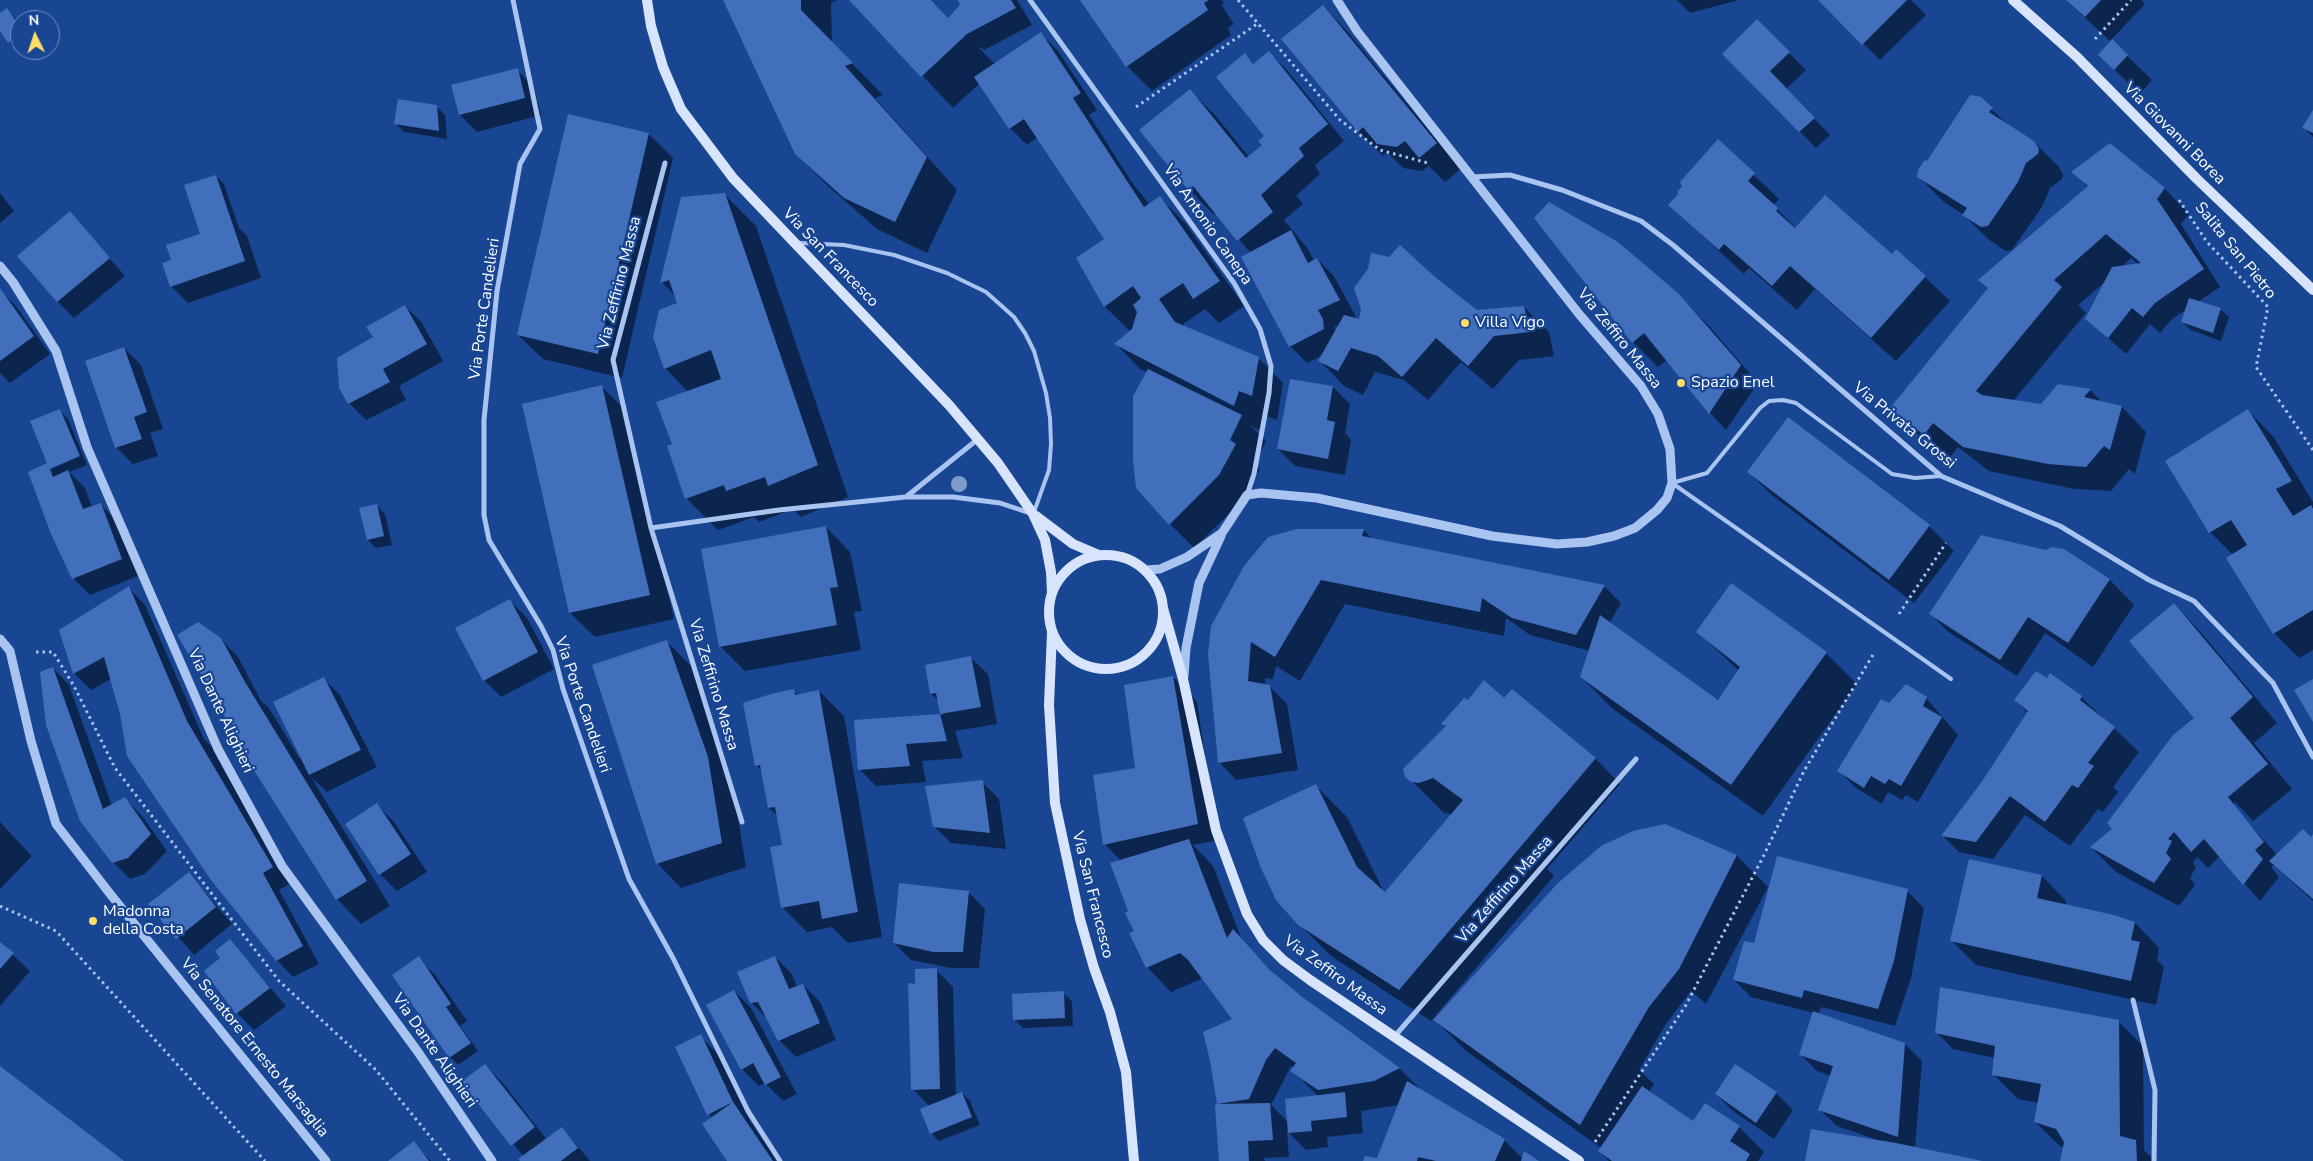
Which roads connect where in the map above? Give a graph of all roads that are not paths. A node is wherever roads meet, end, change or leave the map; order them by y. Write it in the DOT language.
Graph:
graph roads {
  1 [pos="513,0"];
  2 [pos="647,0"];
  3 [pos="1030,0"];
  4 [pos="1337,0"];
  5 [pos="2013,0"];
  6 [pos="665,163"];
  7 [pos="1471,177"];
  8 [pos="794,243"];
  9 [pos="0,266"];
  10 [pos="2313,290"];
  11 [pos="978,438"];
  12 [pos="1941,476"];
  13 [pos="1672,484"];
  14 [pos="1247,495"];
  15 [pos="906,497"];
  16 [pos="1033,514"];
  17 [pos="650,528"];
  18 [pos="1222,533"];
  19 [pos="1100,555"];
  20 [pos="1146,570"];
  21 [pos="1052,593"];
  22 [pos="1163,608"];
  23 [pos="1052,632"];
  24 [pos="0,639"];
  25 [pos="1183,679"];
  26 [pos="1952,679"];
  27 [pos="2313,757"];
  28 [pos="1636,759"];
  29 [pos="742,822"];
  30 [pos="2133,1000"];
  31 [pos="1394,1037"];
  32 [pos="326,1161"];
  33 [pos="492,1161"];
  34 [pos="780,1161"];
  35 [pos="1134,1161"];
  36 [pos="1579,1161"];
  37 [pos="2154,1161"];
  1 -- 34 [label="street, Via Porte Candelieri"];
  2 -- 8 [label="main road, Via San Francesco"];
  3 -- 14 [label="street, Via Antonio Canepa"];
  4 -- 7 [label="street, Via Zeffiro Massa"];
  5 -- 10 [label="main road, Via Giovanni Borea"];
  6 -- 17 [label="street, Via Zeffirino Massa"];
  7 -- 12 [label="street, Via Privata Grossi"];
  7 -- 13 [label="street, Via Zeffiro Massa"];
  8 -- 11 [label="main road, Via San Francesco"];
  8 -- 16 [label="lane"];
  9 -- 33 [label="street, Via Dante Alighieri"];
  11 -- 15 [label="street"];
  11 -- 16 [label="main road, Via San Francesco"];
  12 -- 13 [label="lane"];
  12 -- 27 [label="street, Via Privata Grossi"];
  13 -- 14 [label="street"];
  13 -- 26 [label="lane"];
  14 -- 18 [label="street"];
  15 -- 16 [label="street"];
  15 -- 17 [label="street"];
  16 -- 19 [label="main road, Via San Francesco"];
  16 -- 21 [label="main road, Via San Francesco"];
  17 -- 29 [label="street, Via Zeffirino Massa"];
  18 -- 20 [label="street"];
  18 -- 25 [label="street"];
  19 -- 20 [label="main road"];
  19 -- 21 [label="main road"];
  20 -- 22 [label="main road"];
  21 -- 23 [label="main road"];
  22 -- 23 [label="main road"];
  22 -- 25 [label="main road, Via Zeffiro Massa"];
  23 -- 35 [label="main road, Via San Francesco"];
  24 -- 32 [label="street, Via Senatore Ernesto Marsaglia"];
  25 -- 31 [label="main road, Via Zeffiro Massa"];
  28 -- 31 [label="street, Via Zeffirino Massa"];
  30 -- 37 [label="street"];
  31 -- 36 [label="main road, Via Zeffiro Massa"];
}
